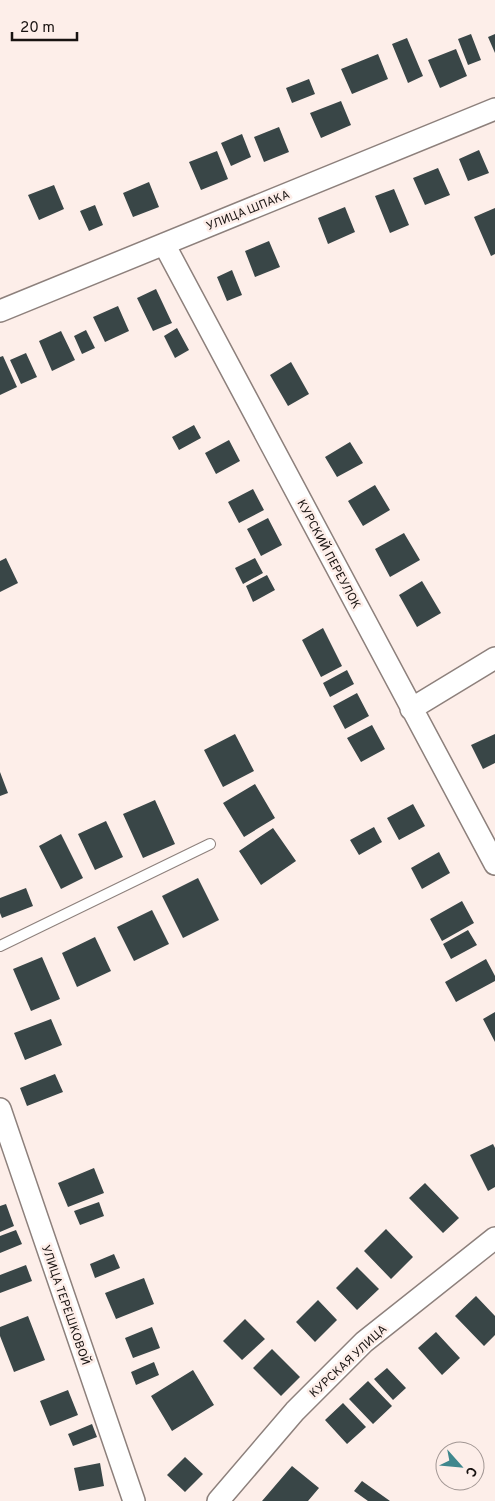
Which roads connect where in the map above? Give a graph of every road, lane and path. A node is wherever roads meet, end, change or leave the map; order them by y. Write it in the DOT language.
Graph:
graph roads {
  1 [pos="495,109"];
  2 [pos="164,244"];
  3 [pos="0,311"];
  4 [pos="495,658"];
  5 [pos="411,709"];
  6 [pos="210,844"];
  7 [pos="495,864"];
  8 [pos="0,946"];
  9 [pos="0,1110"];
  10 [pos="495,1238"];
  11 [pos="134,1501"];
  12 [pos="218,1501"];
  1 -- 2 [label="street, УЛИЦА ШПАКА"];
  2 -- 3 [label="street, УЛИЦА ШПАКА"];
  2 -- 5 [label="street, КУРСКИЙ ПЕРЕУЛОК"];
  4 -- 5 [label="street"];
  5 -- 7 [label="street, КУРСКИЙ ПЕРЕУЛОК"];
  6 -- 8 [label="lane"];
  9 -- 11 [label="street, УЛИЦА ТЕРЕШКОВОЙ"];
  10 -- 12 [label="street, КУРСКАЯ УЛИЦА"];
}
